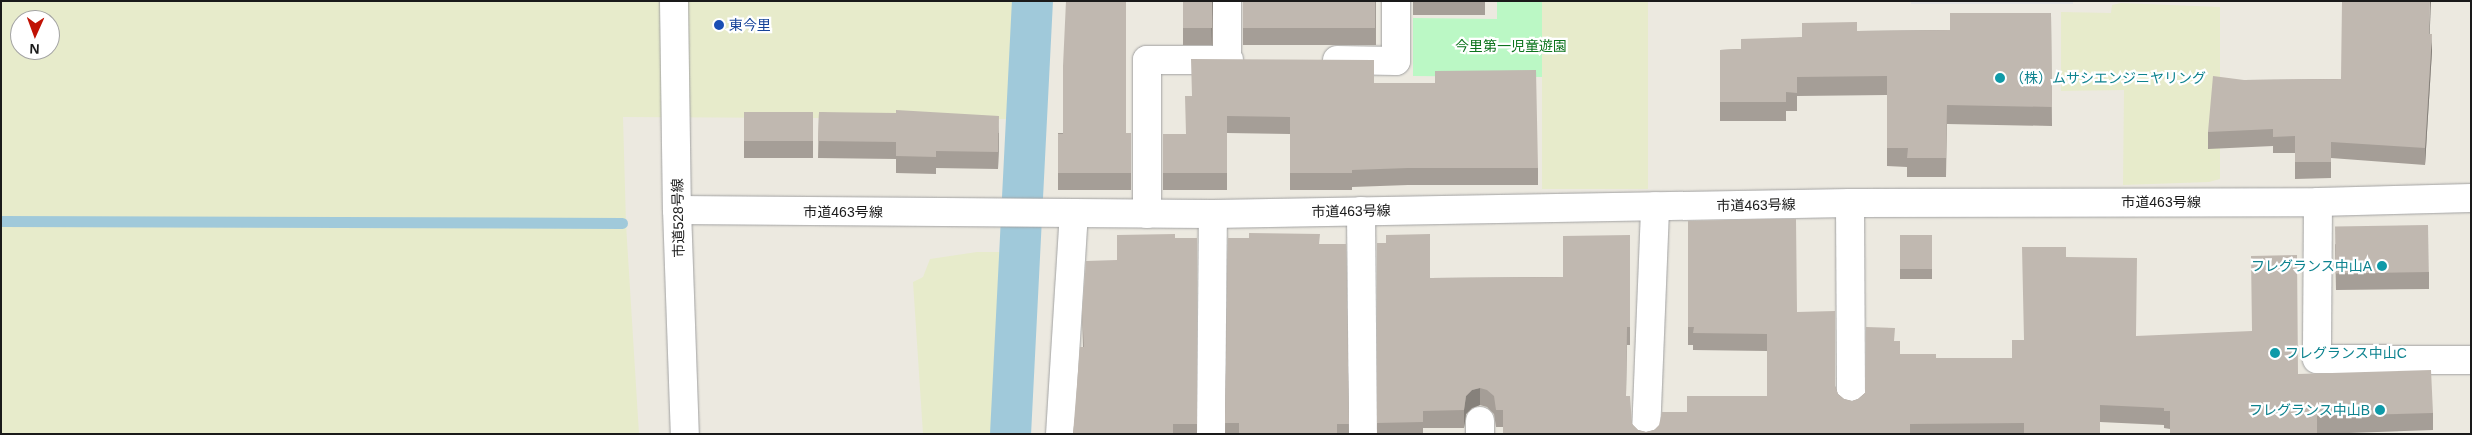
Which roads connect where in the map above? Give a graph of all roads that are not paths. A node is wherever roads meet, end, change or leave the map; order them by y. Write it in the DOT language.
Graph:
graph roads {
  1 [pos="674,1"];
  2 [pos="1227,1"];
  3 [pos="1396,1"];
  4 [pos="1227,60"];
  5 [pos="1257,60"];
  6 [pos="1316,60"];
  7 [pos="2471,198"];
  8 [pos="2318,202"];
  9 [pos="1850,204"];
  10 [pos="1655,206"];
  11 [pos="677,210"];
  12 [pos="1361,211"];
  13 [pos="1074,213"];
  14 [pos="1147,214"];
  15 [pos="1212,214"];
  16 [pos="2471,360"];
  17 [pos="1851,403"];
  18 [pos="685,434"];
  19 [pos="1060,434"];
  20 [pos="1211,434"];
  21 [pos="1363,434"];
  22 [pos="1646,434"];
  1 -- 11 [label="street, 市道528号線"];
  2 -- 4 [label="street"];
  3 -- 6 [label="street"];
  4 -- 5 [label="street"];
  4 -- 14 [label="street"];
  7 -- 8 [label="street, 市道463号線"];
  8 -- 9 [label="street, 市道463号線"];
  8 -- 16 [label="street"];
  9 -- 10 [label="street, 市道463号線"];
  9 -- 17 [label="street"];
  10 -- 12 [label="street, 市道463号線"];
  10 -- 22 [label="street"];
  11 -- 13 [label="street, 市道463号線"];
  11 -- 18 [label="street, 市道528号線"];
  12 -- 15 [label="street, 市道463号線"];
  12 -- 21 [label="street"];
  13 -- 14 [label="street, 市道463号線"];
  13 -- 19 [label="street"];
  14 -- 15 [label="street, 市道463号線"];
  15 -- 20 [label="street"];
}
